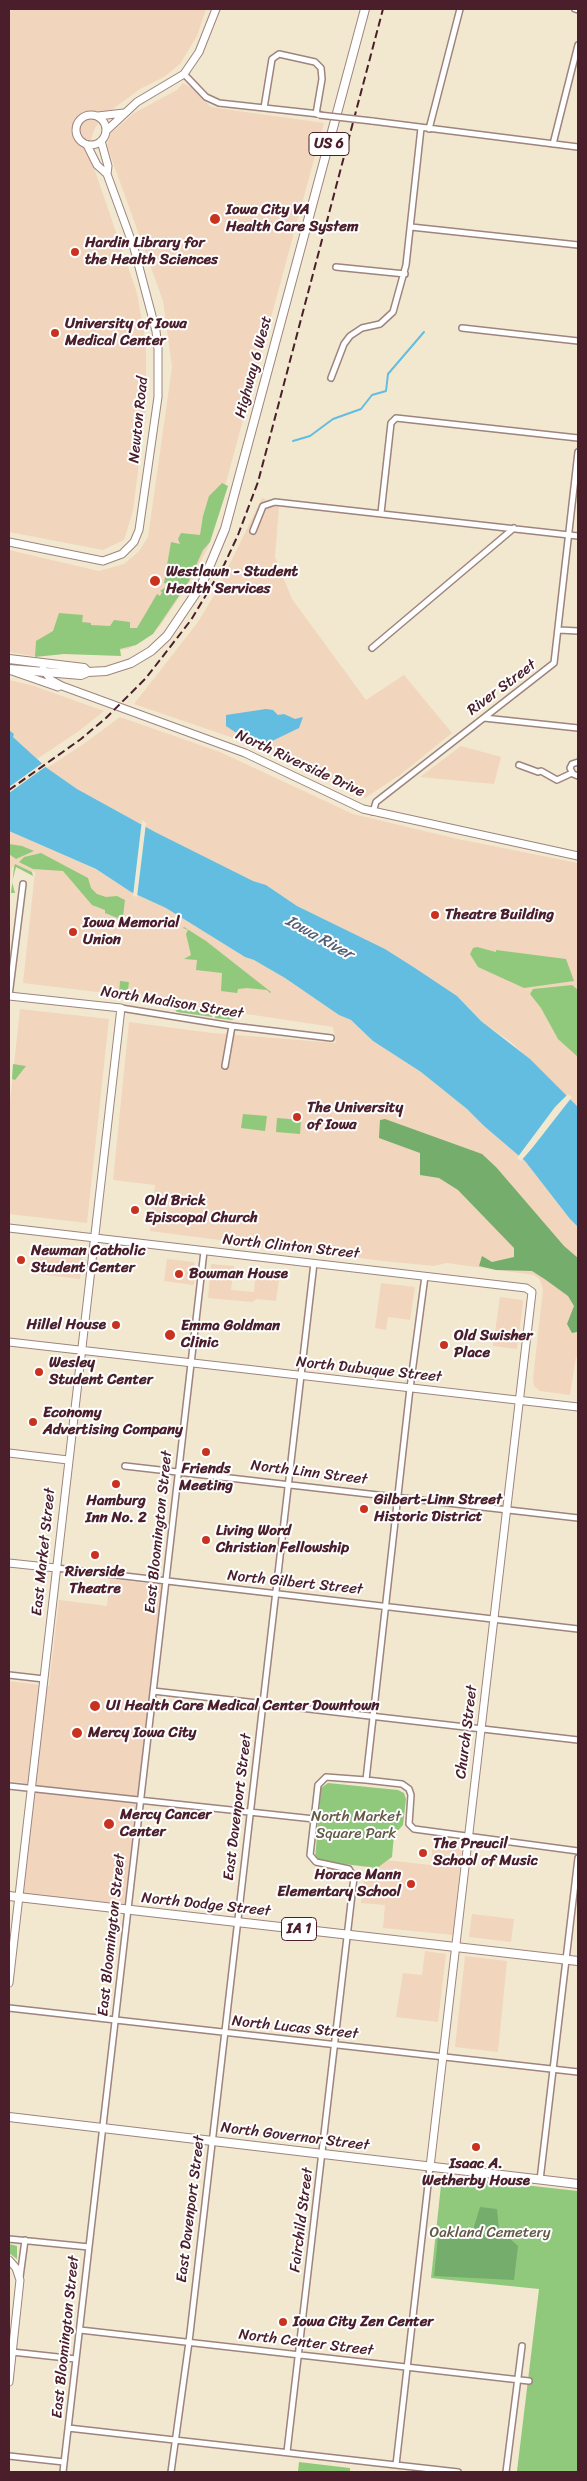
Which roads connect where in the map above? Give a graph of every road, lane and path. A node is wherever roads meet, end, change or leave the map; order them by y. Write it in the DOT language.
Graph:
graph roads {
  1 [pos="216,9"];
  2 [pos="365,9"];
  3 [pos="460,9"];
  4 [pos="578,45"];
  5 [pos="184,74"];
  6 [pos="264,108"];
  7 [pos="124,113"];
  8 [pos="318,114"];
  9 [pos="98,116"];
  10 [pos="421,128"];
  11 [pos="428,129"];
  12 [pos="106,131"];
  13 [pos="101,141"];
  14 [pos="87,144"];
  15 [pos="553,144"];
  16 [pos="578,147"];
  17 [pos="106,174"];
  18 [pos="411,227"];
  19 [pos="578,245"];
  20 [pos="336,267"];
  21 [pos="404,274"];
  22 [pos="462,328"];
  23 [pos="578,341"];
  24 [pos="331,378"];
  25 [pos="578,438"];
  26 [pos="578,452"];
  27 [pos="381,514"];
  28 [pos="514,528"];
  29 [pos="253,531"];
  30 [pos="569,535"];
  31 [pos="578,536"];
  32 [pos="9,542"];
  33 [pos="559,630"];
  34 [pos="578,631"];
  35 [pos="372,648"];
  36 [pos="9,659"];
  37 [pos="43,668"];
  38 [pos="9,670"];
  39 [pos="73,690"];
  40 [pos="484,718"];
  41 [pos="578,728"];
  42 [pos="578,762"];
  43 [pos="519,765"];
  44 [pos="572,773"];
  45 [pos="578,776"];
  46 [pos="373,812"];
  47 [pos="578,856"];
  48 [pos="23,884"];
  49 [pos="9,996"];
  50 [pos="121,1008"];
  51 [pos="232,1026"];
  52 [pos="331,1038"];
  53 [pos="225,1066"];
  54 [pos="9,1228"];
  55 [pos="95,1238"];
  56 [pos="204,1251"];
  57 [pos="314,1263"];
  58 [pos="425,1276"];
  59 [pos="533,1300"];
  60 [pos="9,1342"];
  61 [pos="82,1349"];
  62 [pos="191,1362"];
  63 [pos="301,1376"];
  64 [pos="410,1388"];
  65 [pos="520,1400"];
  66 [pos="578,1407"];
  67 [pos="9,1453"];
  68 [pos="68,1460"];
  69 [pos="126,1466"];
  70 [pos="178,1472"];
  71 [pos="288,1485"];
  72 [pos="398,1497"];
  73 [pos="507,1510"];
  74 [pos="578,1518"];
  75 [pos="9,1563"];
  76 [pos="56,1568"];
  77 [pos="166,1582"];
  78 [pos="276,1594"];
  79 [pos="385,1607"];
  80 [pos="494,1619"];
  81 [pos="578,1629"];
  82 [pos="9,1675"];
  83 [pos="44,1679"];
  84 [pos="153,1691"];
  85 [pos="263,1704"];
  86 [pos="372,1716"];
  87 [pos="481,1729"];
  88 [pos="578,1740"];
  89 [pos="366,1780"];
  90 [pos="9,1786"];
  91 [pos="31,1788"];
  92 [pos="141,1801"];
  93 [pos="250,1813"];
  94 [pos="314,1819"];
  95 [pos="469,1838"];
  96 [pos="578,1850"];
  97 [pos="578,1858"];
  98 [pos="9,1896"];
  99 [pos="19,1898"];
  100 [pos="126,1910"];
  101 [pos="238,1922"];
  102 [pos="347,1935"];
  103 [pos="456,1947"];
  104 [pos="566,1960"];
  105 [pos="578,1961"];
  106 [pos="9,1984"];
  107 [pos="9,2008"];
  108 [pos="115,2020"];
  109 [pos="225,2032"];
  110 [pos="334,2045"];
  111 [pos="444,2057"];
  112 [pos="554,2069"];
  113 [pos="578,2072"];
  114 [pos="9,2117"];
  115 [pos="103,2128"];
  116 [pos="212,2141"];
  117 [pos="322,2155"];
  118 [pos="430,2167"];
  119 [pos="540,2180"];
  120 [pos="578,2184"];
  121 [pos="9,2239"];
  122 [pos="24,2240"];
  123 [pos="88,2247"];
  124 [pos="9,2260"];
  125 [pos="20,2280"];
  126 [pos="80,2330"];
  127 [pos="189,2342"];
  128 [pos="522,2346"];
  129 [pos="12,2352"];
  130 [pos="298,2355"];
  131 [pos="76,2359"];
  132 [pos="408,2367"];
  133 [pos="9,2373"];
  134 [pos="518,2380"];
  135 [pos="528,2381"];
  136 [pos="9,2382"];
  137 [pos="68,2428"];
  138 [pos="178,2440"];
  139 [pos="287,2452"];
  140 [pos="9,2456"];
  141 [pos="64,2462"];
  142 [pos="396,2465"];
  143 [pos="63,2472"];
  144 [pos="171,2472"];
  145 [pos="458,2472"];
  146 [pos="506,2472"];
  1 -- 5 [label="street"];
  2 -- 37 [label="main road, Highway 6 West / US 6"];
  3 -- 11 [label="street"];
  4 -- 15 [label="street"];
  5 -- 6 [label="street"];
  5 -- 7 [label="street"];
  6 -- 8 [label="street"];
  6 -- 8 [label="street"];
  7 -- 9 [label="street"];
  7 -- 12 [label="street"];
  8 -- 10 [label="street, bridge"];
  9 -- 12 [label="street"];
  9 -- 14 [label="street"];
  10 -- 11 [label="street"];
  10 -- 18 [label="street"];
  11 -- 15 [label="street"];
  12 -- 13 [label="street"];
  13 -- 14 [label="street"];
  13 -- 17 [label="street, Newton Road"];
  14 -- 17 [label="street, Newton Road"];
  15 -- 16 [label="street"];
  17 -- 32 [label="street, Newton Road"];
  18 -- 19 [label="street"];
  18 -- 21 [label="street"];
  20 -- 21 [label="street"];
  21 -- 24 [label="street"];
  22 -- 23 [label="street"];
  25 -- 27 [label="street"];
  26 -- 30 [label="street, River Street"];
  27 -- 28 [label="street"];
  27 -- 29 [label="street"];
  28 -- 30 [label="street"];
  28 -- 35 [label="street"];
  30 -- 31 [label="street"];
  30 -- 33 [label="street, River Street"];
  33 -- 34 [label="street"];
  33 -- 40 [label="street, River Street"];
  36 -- 37 [label="main road, US 6"];
  37 -- 38 [label="main road, US 6"];
  37 -- 39 [label="street, North Riverside Drive"];
  38 -- 39 [label="street, North Riverside Drive"];
  39 -- 46 [label="street, North Riverside Drive"];
  40 -- 41 [label="street"];
  40 -- 46 [label="street, River Street"];
  42 -- 44 [label="street"];
  43 -- 44 [label="street"];
  44 -- 45 [label="street"];
  46 -- 47 [label="street, North Riverside Drive"];
  48 -- 49 [label="street"];
  49 -- 50 [label="street, North Madison Street"];
  50 -- 51 [label="street, North Madison Street"];
  50 -- 55 [label="street, East Market Street"];
  51 -- 52 [label="street, North Madison Street"];
  51 -- 53 [label="street"];
  54 -- 55 [label="street, North Clinton Street"];
  55 -- 56 [label="street, North Clinton Street"];
  55 -- 61 [label="street, East Market Street"];
  56 -- 57 [label="street, North Clinton Street"];
  56 -- 62 [label="street, East Bloomington Street"];
  57 -- 58 [label="street, North Clinton Street"];
  57 -- 63 [label="street, East Davenport Street"];
  58 -- 59 [label="street, North Clinton Street"];
  58 -- 64 [label="street"];
  59 -- 65 [label="street, Church Street"];
  60 -- 61 [label="street, North Dubuque Street"];
  61 -- 62 [label="street, North Dubuque Street"];
  61 -- 68 [label="street, East Market Street"];
  62 -- 63 [label="street, North Dubuque Street"];
  62 -- 70 [label="street, East Bloomington Street"];
  63 -- 64 [label="street, North Dubuque Street"];
  63 -- 71 [label="street, East Davenport Street"];
  64 -- 65 [label="street, North Dubuque Street"];
  64 -- 72 [label="street"];
  65 -- 66 [label="street, North Dubuque Street"];
  65 -- 73 [label="street, Church Street"];
  67 -- 68 [label="street"];
  68 -- 76 [label="street, East Market Street"];
  69 -- 70 [label="street, North Linn Street"];
  70 -- 71 [label="street, North Linn Street"];
  70 -- 77 [label="street, East Bloomington Street"];
  71 -- 72 [label="street, North Linn Street"];
  71 -- 78 [label="street, East Davenport Street"];
  72 -- 73 [label="street, North Linn Street"];
  72 -- 79 [label="street"];
  73 -- 74 [label="street, North Linn Street"];
  73 -- 80 [label="street, Church Street"];
  75 -- 76 [label="street, North Gilbert Street"];
  76 -- 77 [label="street, North Gilbert Street"];
  76 -- 83 [label="street, East Market Street"];
  77 -- 78 [label="street, North Gilbert Street"];
  77 -- 84 [label="street, East Bloomington Street"];
  78 -- 79 [label="street, North Gilbert Street"];
  78 -- 85 [label="street, East Davenport Street"];
  79 -- 80 [label="street, North Gilbert Street"];
  79 -- 86 [label="street"];
  80 -- 81 [label="street, North Gilbert Street"];
  80 -- 87 [label="street, Church Street"];
  82 -- 83 [label="street"];
  83 -- 91 [label="street, East Market Street"];
  84 -- 85 [label="street"];
  84 -- 92 [label="street, East Bloomington Street"];
  85 -- 86 [label="street"];
  85 -- 93 [label="street, East Davenport Street"];
  86 -- 87 [label="street"];
  86 -- 89 [label="street"];
  87 -- 88 [label="street"];
  87 -- 95 [label="street, Church Street"];
  89 -- 94 [label="street"];
  89 -- 95 [label="street"];
  90 -- 91 [label="street"];
  91 -- 92 [label="street"];
  91 -- 99 [label="street, East Market Street"];
  92 -- 93 [label="street"];
  92 -- 100 [label="street, East Bloomington Street"];
  93 -- 94 [label="street"];
  93 -- 101 [label="street, East Davenport Street"];
  94 -- 102 [label="street, Fairchild Street"];
  95 -- 96 [label="street"];
  95 -- 103 [label="street, Church Street"];
  97 -- 104 [label="street"];
  98 -- 99 [label="main road, North Dodge Street / IA 1"];
  99 -- 100 [label="main road, North Dodge Street / IA 1"];
  99 -- 106 [label="street, East Market Street"];
  100 -- 101 [label="main road, North Dodge Street / IA 1"];
  100 -- 108 [label="street, East Bloomington Street"];
  101 -- 102 [label="main road, North Dodge Street / IA 1"];
  101 -- 109 [label="street, East Davenport Street"];
  102 -- 103 [label="main road, North Dodge Street / IA 1"];
  102 -- 110 [label="street, Fairchild Street"];
  103 -- 104 [label="main road, North Dodge Street / IA 1"];
  103 -- 111 [label="street, Church Street"];
  104 -- 105 [label="main road, North Dodge Street / IA 1"];
  104 -- 112 [label="street"];
  107 -- 108 [label="street, North Lucas Street"];
  108 -- 109 [label="street, North Lucas Street"];
  108 -- 115 [label="street, East Bloomington Street"];
  109 -- 110 [label="street, North Lucas Street"];
  109 -- 116 [label="street, East Davenport Street"];
  110 -- 111 [label="street, North Lucas Street"];
  110 -- 117 [label="street, Fairchild Street"];
  111 -- 112 [label="street, North Lucas Street"];
  111 -- 118 [label="street, Church Street"];
  112 -- 113 [label="street, North Lucas Street"];
  112 -- 119 [label="street"];
  114 -- 115 [label="main road, North Governor Street"];
  115 -- 116 [label="main road, North Governor Street"];
  115 -- 123 [label="street, East Bloomington Street"];
  116 -- 117 [label="main road, North Governor Street"];
  116 -- 127 [label="street, East Davenport Street"];
  117 -- 118 [label="main road, North Governor Street"];
  117 -- 130 [label="street, Fairchild Street"];
  118 -- 119 [label="main road, North Governor Street"];
  118 -- 132 [label="street"];
  119 -- 120 [label="main road, North Governor Street"];
  121 -- 122 [label="street"];
  122 -- 123 [label="street"];
  122 -- 125 [label="street"];
  123 -- 126 [label="street, East Bloomington Street"];
  124 -- 125 [label="street"];
  125 -- 129 [label="street"];
  126 -- 127 [label="street, North Center Street"];
  126 -- 131 [label="street, East Bloomington Street"];
  127 -- 130 [label="street, North Center Street"];
  127 -- 138 [label="street, East Davenport Street"];
  128 -- 134 [label="street"];
  129 -- 131 [label="street"];
  129 -- 133 [label="street"];
  130 -- 132 [label="street, North Center Street"];
  130 -- 139 [label="street, Fairchild Street"];
  131 -- 137 [label="street, East Bloomington Street"];
  132 -- 134 [label="street, North Center Street"];
  132 -- 142 [label="street"];
  133 -- 136 [label="street"];
  134 -- 135 [label="street, North Center Street"];
  134 -- 146 [label="street"];
  137 -- 138 [label="street"];
  137 -- 141 [label="street, East Bloomington Street"];
  138 -- 139 [label="street"];
  138 -- 144 [label="street, East Davenport Street"];
  139 -- 142 [label="street"];
  140 -- 141 [label="street"];
  141 -- 143 [label="street, East Bloomington Street"];
  142 -- 145 [label="street"];
}
